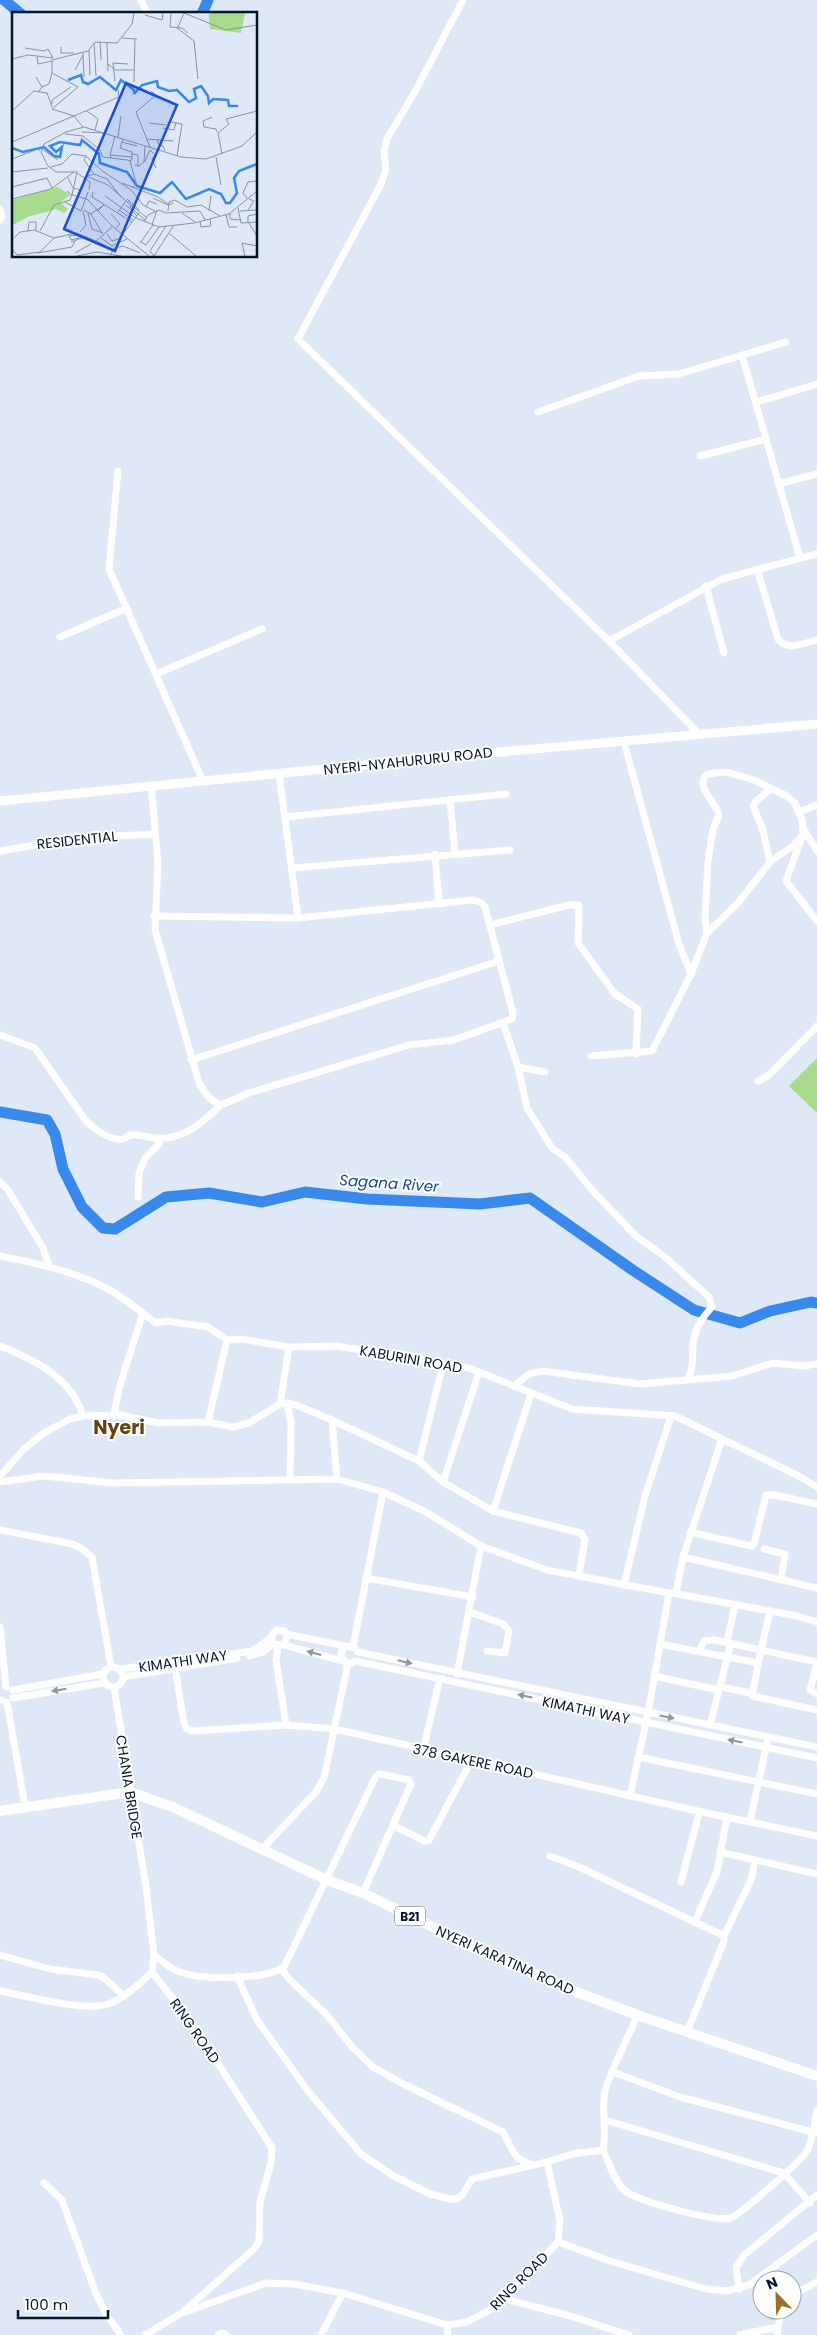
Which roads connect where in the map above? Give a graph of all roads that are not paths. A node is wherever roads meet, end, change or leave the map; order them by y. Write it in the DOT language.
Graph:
graph roads {
  1 [pos="142,0"];
  2 [pos="463,0"];
  3 [pos="147,12"];
  4 [pos="0,209"];
  5 [pos="0,220"];
  6 [pos="786,342"];
  7 [pos="742,355"];
  8 [pos="817,384"];
  9 [pos="756,402"];
  10 [pos="538,412"];
  11 [pos="766,439"];
  12 [pos="700,456"];
  13 [pos="118,470"];
  14 [pos="817,474"];
  15 [pos="778,484"];
  16 [pos="817,554"];
  17 [pos="800,558"];
  18 [pos="757,569"];
  19 [pos="706,586"];
  20 [pos="127,608"];
  21 [pos="262,629"];
  22 [pos="60,637"];
  23 [pos="817,640"];
  24 [pos="609,641"];
  25 [pos="724,652"];
  26 [pos="156,674"];
  27 [pos="817,724"];
  28 [pos="699,734"];
  29 [pos="624,742"];
  30 [pos="279,774"];
  31 [pos="203,781"];
  32 [pos="151,785"];
  33 [pos="771,789"];
  34 [pos="506,794"];
  35 [pos="450,800"];
  36 [pos="0,801"];
  37 [pos="817,805"];
  38 [pos="799,812"];
  39 [pos="286,817"];
  40 [pos="803,831"];
  41 [pos="155,834"];
  42 [pos="510,850"];
  43 [pos="0,851"];
  44 [pos="817,852"];
  45 [pos="455,853"];
  46 [pos="435,854"];
  47 [pos="770,862"];
  48 [pos="292,868"];
  49 [pos="439,904"];
  50 [pos="154,916"];
  51 [pos="298,918"];
  52 [pos="817,921"];
  53 [pos="490,925"];
  54 [pos="706,933"];
  55 [pos="499,961"];
  56 [pos="691,974"];
  57 [pos="503,1023"];
  58 [pos="817,1026"];
  59 [pos="0,1035"];
  60 [pos="636,1054"];
  61 [pos="591,1056"];
  62 [pos="192,1060"];
  63 [pos="518,1067"];
  64 [pos="545,1072"];
  65 [pos="758,1081"];
  66 [pos="220,1105"];
  67 [pos="159,1138"];
  68 [pos="0,1182"];
  69 [pos="138,1197"];
  70 [pos="0,1256"];
  71 [pos="49,1266"];
  72 [pos="143,1314"];
  73 [pos="227,1340"];
  74 [pos="0,1346"];
  75 [pos="288,1348"];
  76 [pos="443,1364"];
  77 [pos="817,1364"];
  78 [pos="478,1372"];
  79 [pos="687,1380"];
  80 [pos="514,1386"];
  81 [pos="531,1394"];
  82 [pos="283,1403"];
  83 [pos="114,1414"];
  84 [pos="83,1416"];
  85 [pos="671,1416"];
  86 [pos="332,1420"];
  87 [pos="208,1422"];
  88 [pos="722,1439"];
  89 [pos="418,1461"];
  90 [pos="0,1476"];
  91 [pos="290,1479"];
  92 [pos="337,1480"];
  93 [pos="0,1482"];
  94 [pos="443,1482"];
  95 [pos="817,1487"];
  96 [pos="383,1492"];
  97 [pos="817,1504"];
  98 [pos="493,1511"];
  99 [pos="0,1530"];
  100 [pos="690,1532"];
  101 [pos="481,1546"];
  102 [pos="764,1549"];
  103 [pos="683,1557"];
  104 [pos="579,1574"];
  105 [pos="366,1578"];
  106 [pos="780,1580"];
  107 [pos="624,1585"];
  108 [pos="817,1588"];
  109 [pos="673,1593"];
  110 [pos="472,1597"];
  111 [pos="735,1605"];
  112 [pos="770,1611"];
  113 [pos="470,1612"];
  114 [pos="817,1622"];
  115 [pos="0,1628"];
  116 [pos="286,1634"];
  117 [pos="729,1643"];
  118 [pos="277,1644"];
  119 [pos="660,1644"];
  120 [pos="345,1647"];
  121 [pos="355,1649"];
  122 [pos="761,1650"];
  123 [pos="487,1651"];
  124 [pos="699,1651"];
  125 [pos="727,1656"];
  126 [pos="349,1662"];
  127 [pos="758,1663"];
  128 [pos="817,1663"];
  129 [pos="111,1666"];
  130 [pos="175,1668"];
  131 [pos="120,1669"];
  132 [pos="102,1674"];
  133 [pos="457,1674"];
  134 [pos="654,1676"];
  135 [pos="123,1677"];
  136 [pos="440,1678"];
  137 [pos="104,1683"];
  138 [pos="114,1687"];
  139 [pos="719,1689"];
  140 [pos="751,1693"];
  141 [pos="817,1694"];
  142 [pos="5,1696"];
  143 [pos="817,1710"];
  144 [pos="648,1713"];
  145 [pos="645,1723"];
  146 [pos="286,1725"];
  147 [pos="710,1725"];
  148 [pos="335,1729"];
  149 [pos="768,1737"];
  150 [pos="766,1747"];
  151 [pos="817,1748"];
  152 [pos="424,1750"];
  153 [pos="638,1758"];
  154 [pos="817,1758"];
  155 [pos="471,1761"];
  156 [pos="759,1782"];
  157 [pos="130,1792"];
  158 [pos="817,1794"];
  159 [pos="630,1796"];
  160 [pos="25,1806"];
  161 [pos="0,1810"];
  162 [pos="727,1817"];
  163 [pos="698,1818"];
  164 [pos="750,1821"];
  165 [pos="394,1826"];
  166 [pos="817,1836"];
  167 [pos="263,1848"];
  168 [pos="720,1852"];
  169 [pos="550,1856"];
  170 [pos="755,1860"];
  171 [pos="817,1874"];
  172 [pos="327,1880"];
  173 [pos="681,1882"];
  174 [pos="363,1894"];
  175 [pos="695,1921"];
  176 [pos="724,1936"];
  177 [pos="0,1955"];
  178 [pos="154,1955"];
  179 [pos="281,1968"];
  180 [pos="152,1972"];
  181 [pos="237,1976"];
  182 [pos="0,1991"];
  183 [pos="123,1995"];
  184 [pos="637,2015"];
  185 [pos="687,2032"];
  186 [pos="613,2072"];
  187 [pos="817,2076"];
  188 [pos="817,2110"];
  189 [pos="605,2120"];
  190 [pos="815,2133"];
  191 [pos="603,2150"];
  192 [pos="547,2162"];
  193 [pos="532,2165"];
  194 [pos="784,2173"];
  195 [pos="44,2183"];
  196 [pos="817,2195"];
  197 [pos="810,2203"];
  198 [pos="817,2235"];
  199 [pos="558,2242"];
  200 [pos="817,2282"];
  201 [pos="739,2288"];
  202 [pos="802,2290"];
  203 [pos="344,2293"];
  204 [pos="505,2299"];
  205 [pos="180,2314"];
  206 [pos="447,2325"];
  207 [pos="778,2331"];
  208 [pos="121,2335"];
  209 [pos="145,2335"];
  210 [pos="218,2335"];
  211 [pos="226,2335"];
  212 [pos="321,2335"];
  213 [pos="448,2335"];
  214 [pos="628,2335"];
  215 [pos="740,2335"];
  1 -- 3 [label="street"];
  2 -- 24 [label="street"];
  4 -- 5 [label="street"];
  6 -- 7 [label="street"];
  7 -- 9 [label="street"];
  7 -- 10 [label="street"];
  8 -- 9 [label="street"];
  9 -- 11 [label="street"];
  11 -- 12 [label="street"];
  11 -- 15 [label="street"];
  13 -- 20 [label="street"];
  14 -- 15 [label="street"];
  15 -- 17 [label="street"];
  16 -- 17 [label="street"];
  17 -- 18 [label="street"];
  18 -- 19 [label="street"];
  18 -- 23 [label="street"];
  19 -- 24 [label="street"];
  19 -- 25 [label="street"];
  20 -- 22 [label="street"];
  20 -- 26 [label="street"];
  21 -- 26 [label="street"];
  24 -- 28 [label="street"];
  26 -- 31 [label="street"];
  27 -- 28 [label="main road, NYERI-NYAHURURU ROAD"];
  28 -- 29 [label="main road, NYERI-NYAHURURU ROAD"];
  29 -- 30 [label="main road, NYERI-NYAHURURU ROAD"];
  29 -- 56 [label="street"];
  30 -- 31 [label="main road, NYERI-NYAHURURU ROAD"];
  30 -- 39 [label="street"];
  31 -- 32 [label="main road, NYERI-NYAHURURU ROAD"];
  32 -- 36 [label="main road, NYERI-NYAHURURU ROAD"];
  32 -- 41 [label="street"];
  33 -- 38 [label="street"];
  33 -- 47 [label="street"];
  33 -- 54 [label="street"];
  34 -- 35 [label="street"];
  35 -- 39 [label="street"];
  35 -- 45 [label="street"];
  37 -- 38 [label="street"];
  38 -- 40 [label="street"];
  39 -- 48 [label="street"];
  40 -- 44 [label="street"];
  40 -- 47 [label="street"];
  40 -- 52 [label="street"];
  41 -- 43 [label="street, RESIDENTIAL"];
  41 -- 50 [label="street"];
  42 -- 45 [label="street"];
  45 -- 46 [label="street"];
  46 -- 48 [label="street"];
  46 -- 49 [label="street"];
  47 -- 54 [label="street"];
  48 -- 51 [label="street"];
  49 -- 51 [label="street"];
  49 -- 53 [label="street"];
  50 -- 51 [label="street"];
  50 -- 62 [label="street"];
  53 -- 55 [label="street"];
  53 -- 60 [label="street"];
  54 -- 56 [label="street"];
  55 -- 57 [label="street"];
  55 -- 62 [label="street"];
  56 -- 60 [label="street"];
  57 -- 63 [label="street"];
  57 -- 66 [label="street"];
  58 -- 65 [label="street"];
  59 -- 67 [label="street"];
  60 -- 61 [label="street"];
  62 -- 66 [label="street"];
  63 -- 64 [label="street"];
  63 -- 79 [label="street"];
  66 -- 67 [label="street"];
  67 -- 69 [label="street"];
  68 -- 71 [label="street"];
  70 -- 71 [label="street"];
  71 -- 72 [label="street"];
  72 -- 73 [label="street"];
  72 -- 83 [label="street"];
  73 -- 75 [label="street, KABURINI ROAD"];
  73 -- 87 [label="street"];
  74 -- 84 [label="street"];
  75 -- 76 [label="street, KABURINI ROAD"];
  75 -- 82 [label="street"];
  76 -- 78 [label="street, KABURINI ROAD"];
  76 -- 89 [label="street"];
  77 -- 79 [label="street"];
  78 -- 80 [label="street, KABURINI ROAD"];
  78 -- 94 [label="street"];
  79 -- 80 [label="street"];
  80 -- 81 [label="street, KABURINI ROAD"];
  81 -- 85 [label="street, KABURINI ROAD"];
  81 -- 98 [label="street"];
  82 -- 86 [label="street"];
  82 -- 87 [label="street"];
  82 -- 91 [label="street"];
  83 -- 84 [label="street"];
  83 -- 87 [label="street"];
  84 -- 90 [label="street"];
  85 -- 88 [label="street, KABURINI ROAD"];
  85 -- 107 [label="street"];
  86 -- 89 [label="street"];
  86 -- 92 [label="street"];
  88 -- 95 [label="street, KABURINI ROAD"];
  88 -- 100 [label="street"];
  89 -- 94 [label="street"];
  91 -- 92 [label="street"];
  91 -- 93 [label="street"];
  92 -- 96 [label="street"];
  94 -- 98 [label="street"];
  96 -- 101 [label="street"];
  96 -- 105 [label="street"];
  97 -- 100 [label="street"];
  98 -- 104 [label="street"];
  99 -- 129 [label="street"];
  100 -- 103 [label="street"];
  101 -- 104 [label="street"];
  101 -- 110 [label="street"];
  102 -- 106 [label="street"];
  103 -- 106 [label="street"];
  103 -- 109 [label="street"];
  104 -- 107 [label="street"];
  105 -- 110 [label="street"];
  105 -- 121 [label="street"];
  106 -- 108 [label="street"];
  107 -- 109 [label="street"];
  109 -- 111 [label="street"];
  109 -- 119 [label="street"];
  110 -- 113 [label="street"];
  111 -- 112 [label="street"];
  111 -- 117 [label="street"];
  112 -- 114 [label="street"];
  112 -- 122 [label="street"];
  113 -- 123 [label="street"];
  113 -- 133 [label="street"];
  115 -- 142 [label="street"];
  116 -- 118 [label="street"];
  116 -- 118 [label="street"];
  116 -- 120 [label="street"];
  117 -- 122 [label="street"];
  117 -- 124 [label="street"];
  117 -- 125 [label="street"];
  126 -- 118 [label="street, KIMATHI WAY, one-way"];
  118 -- 130 [label="street, KIMATHI WAY"];
  118 -- 131 [label="street, KIMATHI WAY"];
  118 -- 146 [label="street"];
  119 -- 124 [label="street"];
  119 -- 134 [label="street"];
  120 -- 121 [label="street, KIMATHI WAY"];
  120 -- 126 [label="street"];
  121 -- 126 [label="street"];
  121 -- 133 [label="street, KIMATHI WAY, one-way"];
  122 -- 127 [label="street"];
  122 -- 128 [label="street"];
  124 -- 125 [label="street"];
  125 -- 127 [label="street"];
  125 -- 139 [label="street"];
  126 -- 136 [label="street, KIMATHI WAY"];
  126 -- 148 [label="street"];
  127 -- 140 [label="street"];
  128 -- 141 [label="street"];
  129 -- 131 [label="street"];
  129 -- 132 [label="street"];
  130 -- 135 [label="street, KIMATHI WAY"];
  130 -- 146 [label="street, 378 GAKERE ROAD"];
  131 -- 135 [label="street"];
  132 -- 137 [label="street"];
  132 -- 142 [label="street"];
  133 -- 144 [label="street, KIMATHI WAY"];
  134 -- 139 [label="street"];
  134 -- 144 [label="street"];
  135 -- 138 [label="street"];
  145 -- 136 [label="street, KIMATHI WAY, one-way"];
  136 -- 152 [label="street"];
  137 -- 138 [label="street"];
  137 -- 142 [label="street, one-way"];
  138 -- 157 [label="street, CHANIA BRIDGE"];
  139 -- 140 [label="street"];
  139 -- 147 [label="street"];
  140 -- 143 [label="street"];
  142 -- 160 [label="street"];
  144 -- 145 [label="street"];
  144 -- 147 [label="street, KIMATHI WAY, one-way"];
  150 -- 145 [label="street, KIMATHI WAY, one-way"];
  145 -- 153 [label="street"];
  146 -- 148 [label="street, 378 GAKERE ROAD"];
  147 -- 149 [label="street, KIMATHI WAY"];
  148 -- 152 [label="street, 378 GAKERE ROAD"];
  148 -- 167 [label="street"];
  149 -- 150 [label="street"];
  149 -- 151 [label="street, KIMATHI WAY"];
  150 -- 154 [label="street, KIMATHI WAY"];
  150 -- 156 [label="street"];
  152 -- 155 [label="street, 378 GAKERE ROAD"];
  153 -- 156 [label="street"];
  153 -- 159 [label="street"];
  155 -- 159 [label="street, 378 GAKERE ROAD"];
  155 -- 165 [label="street"];
  156 -- 158 [label="street"];
  156 -- 164 [label="street"];
  157 -- 160 [label="highway, NYERI KARATINA ROAD / B21"];
  157 -- 167 [label="highway, NYERI KARATINA ROAD / B21"];
  157 -- 178 [label="street, CHANIA BRIDGE"];
  159 -- 162 [label="street, 378 GAKERE ROAD"];
  160 -- 161 [label="highway, NYERI KARATINA ROAD / B21"];
  162 -- 164 [label="street, 378 GAKERE ROAD"];
  162 -- 168 [label="street"];
  163 -- 173 [label="street"];
  164 -- 166 [label="street, 378 GAKERE ROAD"];
  165 -- 172 [label="street"];
  165 -- 174 [label="street"];
  167 -- 172 [label="highway, NYERI KARATINA ROAD / B21"];
  168 -- 170 [label="street"];
  168 -- 175 [label="street"];
  169 -- 175 [label="street"];
  170 -- 171 [label="street"];
  170 -- 176 [label="street"];
  172 -- 174 [label="highway, NYERI KARATINA ROAD / B21"];
  172 -- 179 [label="street"];
  174 -- 184 [label="highway, NYERI KARATINA ROAD / B21"];
  175 -- 176 [label="street"];
  176 -- 185 [label="street"];
  177 -- 183 [label="street"];
  178 -- 180 [label="street, CHANIA BRIDGE"];
  178 -- 181 [label="street"];
  179 -- 181 [label="street"];
  179 -- 193 [label="street"];
  180 -- 183 [label="street"];
  180 -- 205 [label="street, RING ROAD"];
  181 -- 193 [label="street"];
  182 -- 183 [label="street"];
  184 -- 185 [label="highway, NYERI KARATINA ROAD / B21"];
  184 -- 186 [label="street"];
  185 -- 187 [label="highway, NYERI KARATINA ROAD / B21"];
  186 -- 189 [label="street"];
  186 -- 190 [label="street"];
  188 -- 190 [label="street"];
  189 -- 191 [label="street"];
  189 -- 194 [label="street"];
  190 -- 194 [label="street"];
  191 -- 192 [label="street"];
  191 -- 194 [label="street"];
  192 -- 193 [label="street"];
  192 -- 199 [label="street, RING ROAD"];
  194 -- 197 [label="street"];
  195 -- 208 [label="street"];
  196 -- 197 [label="street"];
  197 -- 201 [label="street"];
  198 -- 201 [label="street"];
  199 -- 201 [label="street"];
  199 -- 204 [label="street, RING ROAD"];
  200 -- 202 [label="street"];
  203 -- 205 [label="street, RING ROAD"];
  203 -- 206 [label="street, RING ROAD"];
  203 -- 212 [label="street"];
  204 -- 206 [label="street, RING ROAD"];
  204 -- 214 [label="street"];
  205 -- 209 [label="street, RING ROAD"];
  206 -- 213 [label="street"];
  207 -- 215 [label="street"];
  210 -- 211 [label="street"];
}
